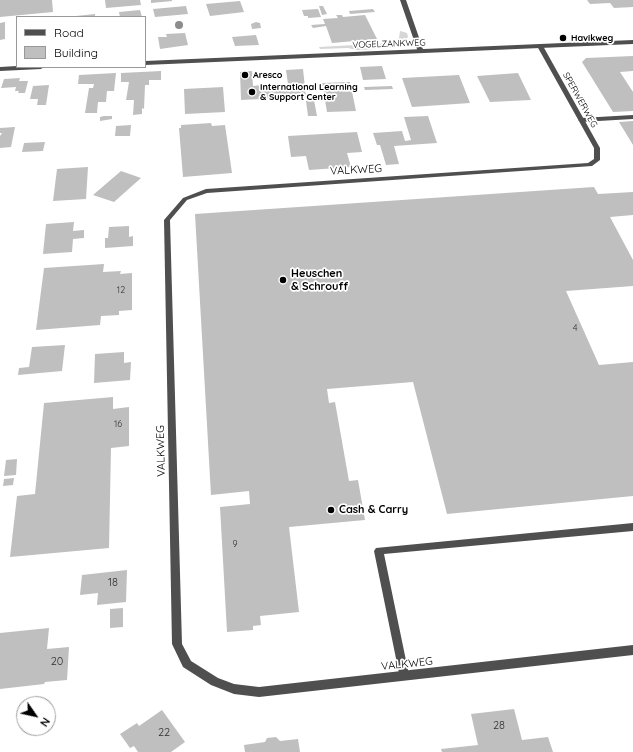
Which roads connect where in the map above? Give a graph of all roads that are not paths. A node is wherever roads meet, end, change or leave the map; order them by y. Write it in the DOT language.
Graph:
graph roads {
  1 [pos="403,0"];
  2 [pos="633,42"];
  3 [pos="540,46"];
  4 [pos="421,52"];
  5 [pos="146,63"];
  6 [pos="20,68"];
  7 [pos="0,69"];
  8 [pos="633,117"];
  9 [pos="581,120"];
  10 [pos="594,163"];
  11 [pos="633,527"];
  12 [pos="633,650"];
  13 [pos="404,675"];
  1 -- 4 [label="street"];
  2 -- 3 [label="street, VOGELZANKWEG"];
  3 -- 4 [label="street, VOGELZANKWEG"];
  3 -- 9 [label="street, SPERWERWEG"];
  4 -- 5 [label="street, VOGELZANKWEG"];
  6 -- 7 [label="street"];
  8 -- 9 [label="street"];
  9 -- 10 [label="street, SPERWERWEG"];
  10 -- 13 [label="street, VALKWEG"];
  11 -- 13 [label="street"];
  12 -- 13 [label="street, VALKWEG"];
}
